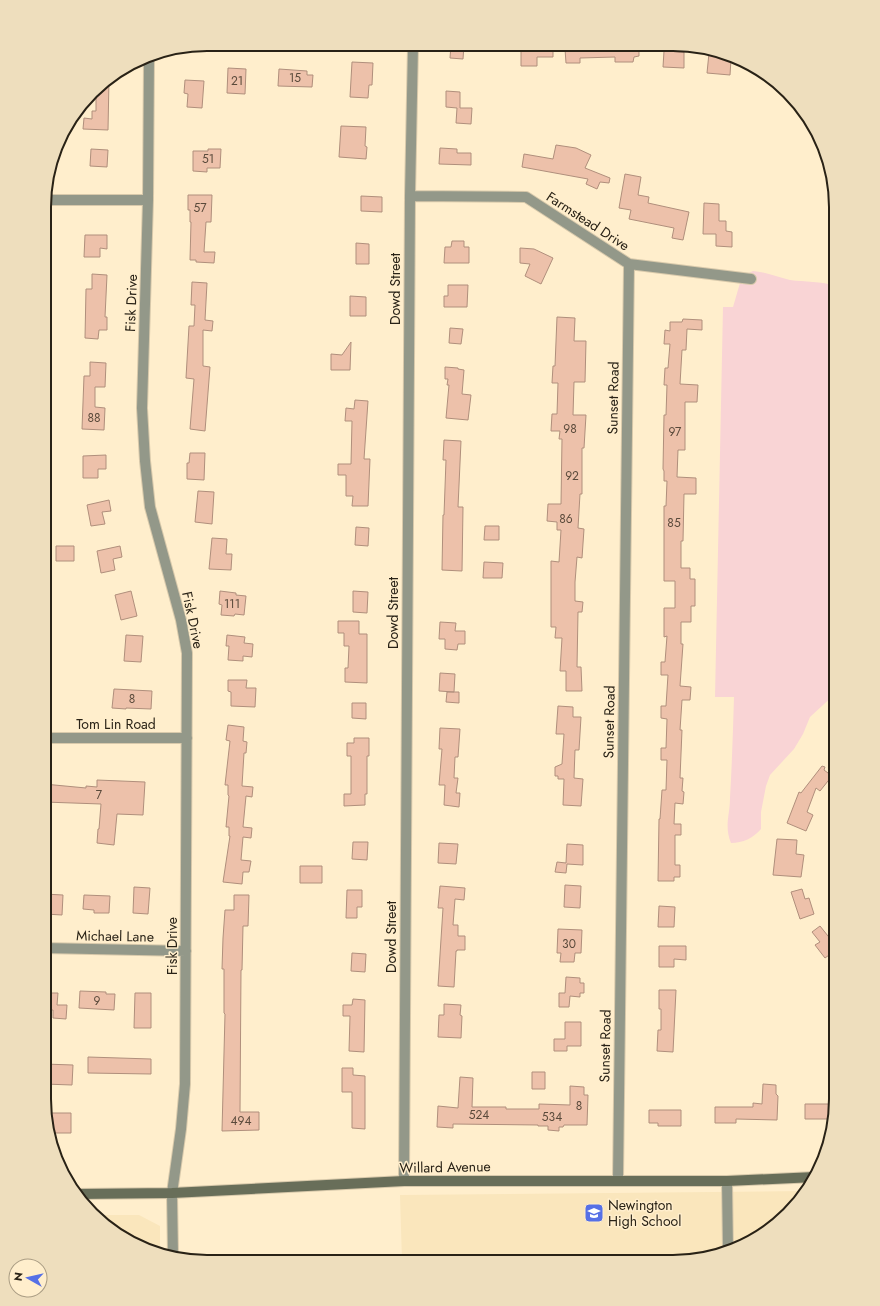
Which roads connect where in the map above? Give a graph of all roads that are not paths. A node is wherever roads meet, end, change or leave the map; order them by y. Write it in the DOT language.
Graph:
graph roads {
  1 [pos="413,51"];
  2 [pos="149,62"];
  3 [pos="410,196"];
  4 [pos="51,200"];
  5 [pos="148,200"];
  6 [pos="629,264"];
  7 [pos="751,279"];
  8 [pos="51,738"];
  9 [pos="187,738"];
  10 [pos="51,948"];
  11 [pos="186,951"];
  12 [pos="808,1177"];
  13 [pos="618,1180"];
  14 [pos="404,1181"];
  15 [pos="727,1181"];
  16 [pos="172,1193"];
  17 [pos="83,1194"];
  18 [pos="728,1245"];
  19 [pos="173,1251"];
  1 -- 3 [label="street, Dowd Street"];
  2 -- 5 [label="street, Fisk Drive"];
  3 -- 6 [label="street, Farmstead Drive"];
  3 -- 14 [label="street, Dowd Street"];
  4 -- 5 [label="street"];
  5 -- 9 [label="street, Fisk Drive"];
  6 -- 7 [label="street, Farmstead Drive"];
  6 -- 13 [label="street, Sunset Road"];
  8 -- 9 [label="street, Tom Lin Road"];
  9 -- 11 [label="street, Fisk Drive"];
  10 -- 11 [label="street, Michael Lane"];
  11 -- 16 [label="street, Fisk Drive"];
  12 -- 15 [label="main road, Willard Avenue"];
  13 -- 14 [label="main road, Willard Avenue"];
  13 -- 15 [label="main road, Willard Avenue"];
  14 -- 16 [label="main road, Willard Avenue"];
  15 -- 18 [label="street"];
  16 -- 17 [label="main road, Willard Avenue"];
  16 -- 19 [label="street, Fisk Drive"];
}
